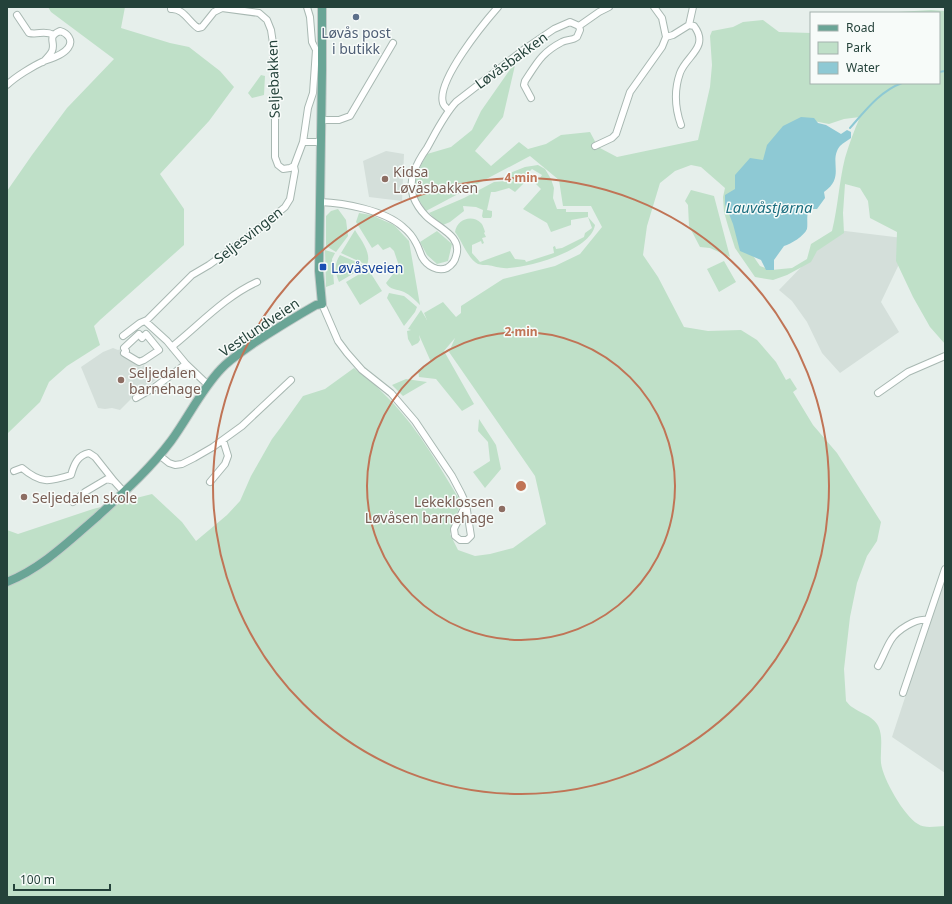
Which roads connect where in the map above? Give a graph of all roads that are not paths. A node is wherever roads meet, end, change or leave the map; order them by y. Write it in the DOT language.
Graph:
graph roads {
  1 [pos="307,7"];
  2 [pos="322,7"];
  3 [pos="498,7"];
  4 [pos="609,7"];
  5 [pos="654,7"];
  6 [pos="693,7"];
  7 [pos="170,9"];
  8 [pos="17,15"];
  9 [pos="689,25"];
  10 [pos="579,26"];
  11 [pos="54,35"];
  12 [pos="666,37"];
  13 [pos="393,43"];
  14 [pos="43,62"];
  15 [pos="7,85"];
  16 [pos="531,98"];
  17 [pos="448,110"];
  18 [pos="321,120"];
  19 [pos="681,125"];
  20 [pos="302,142"];
  21 [pos="321,142"];
  22 [pos="595,146"];
  23 [pos="294,166"];
  24 [pos="320,202"];
  25 [pos="257,282"];
  26 [pos="322,304"];
  27 [pos="145,321"];
  28 [pos="123,336"];
  29 [pos="173,348"];
  30 [pos="159,350"];
  31 [pos="945,356"];
  32 [pos="186,364"];
  33 [pos="290,380"];
  34 [pos="208,385"];
  35 [pos="878,393"];
  36 [pos="136,398"];
  37 [pos="223,440"];
  38 [pos="159,455"];
  39 [pos="14,472"];
  40 [pos="114,481"];
  41 [pos="210,482"];
  42 [pos="124,492"];
  43 [pos="73,502"];
  44 [pos="466,504"];
  45 [pos="945,569"];
  46 [pos="7,582"];
  47 [pos="927,620"];
  48 [pos="878,666"];
  49 [pos="903,693"];
  1 -- 20 [label="street"];
  2 -- 18 [label="main road"];
  3 -- 17 [label="street, Løvåsbakken"];
  4 -- 10 [label="street, Løvåsbakken"];
  5 -- 12 [label="street"];
  6 -- 9 [label="street"];
  7 -- 23 [label="street, Seljebakken"];
  8 -- 11 [label="street"];
  9 -- 12 [label="street"];
  9 -- 19 [label="street"];
  10 -- 16 [label="street, Løvåsbakken"];
  10 -- 17 [label="street, Løvåsbakken"];
  11 -- 14 [label="street"];
  11 -- 14 [label="street"];
  12 -- 22 [label="street"];
  13 -- 18 [label="street"];
  14 -- 15 [label="street"];
  17 -- 24 [label="street, Løvåsbakken"];
  18 -- 21 [label="main road"];
  20 -- 21 [label="street"];
  20 -- 23 [label="street, Seljesvingen"];
  21 -- 24 [label="main road"];
  23 -- 27 [label="street, Seljesvingen"];
  24 -- 26 [label="main road"];
  25 -- 29 [label="street"];
  26 -- 34 [label="main road, Vestlundveien"];
  26 -- 44 [label="street"];
  27 -- 28 [label="street, Seljesvingen"];
  27 -- 29 [label="street"];
  29 -- 32 [label="street"];
  30 -- 30 [label="street"];
  31 -- 35 [label="street"];
  32 -- 34 [label="street"];
  32 -- 36 [label="street"];
  33 -- 37 [label="street"];
  34 -- 38 [label="main road, Vestlundveien"];
  37 -- 38 [label="street"];
  37 -- 41 [label="street"];
  38 -- 42 [label="main road, Vestlundveien"];
  39 -- 40 [label="street"];
  40 -- 42 [label="street"];
  40 -- 43 [label="street"];
  42 -- 46 [label="main road, Vestlundveien"];
  44 -- 44 [label="street"];
  45 -- 47 [label="street"];
  47 -- 48 [label="street"];
  47 -- 49 [label="street"];
}
